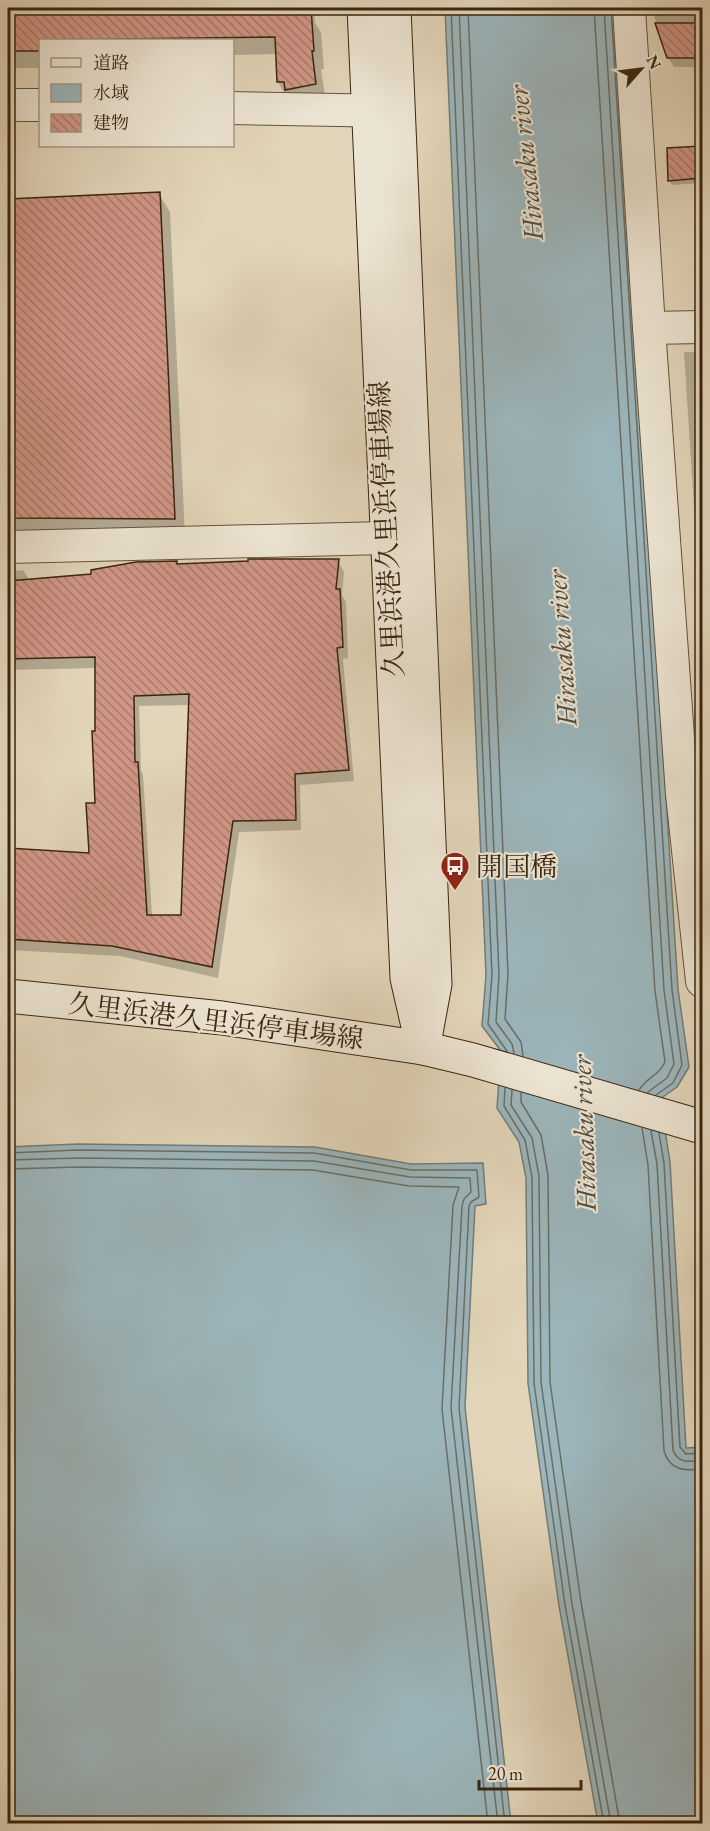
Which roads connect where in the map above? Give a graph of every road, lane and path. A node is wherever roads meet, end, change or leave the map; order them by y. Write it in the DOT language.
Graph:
graph roads {
  1 [pos="364,8"];
  2 [pos="394,8"];
  3 [pos="629,8"];
  4 [pos="8,105"];
  5 [pos="39,105"];
  6 [pos="234,108"];
  7 [pos="383,111"];
  8 [pos="702,327"];
  9 [pos="649,328"];
  10 [pos="386,538"];
  11 [pos="8,547"];
  12 [pos="692,790"];
  13 [pos="702,981"];
  14 [pos="8,996"];
  15 [pos="423,1048"];
  16 [pos="691,1124"];
  1 -- 7 [label="main road, 久里浜港久里浜停車場線"];
  2 -- 7 [label="main road, 久里浜港久里浜停車場線"];
  3 -- 9 [label="street"];
  4 -- 5 [label="street"];
  6 -- 7 [label="street"];
  7 -- 10 [label="main road, 久里浜港久里浜停車場線"];
  7 -- 15 [label="main road, 久里浜港久里浜停車場線"];
  8 -- 9 [label="street"];
  9 -- 12 [label="street"];
  10 -- 11 [label="street"];
  10 -- 15 [label="main road, 久里浜港久里浜停車場線"];
  12 -- 13 [label="street"];
  14 -- 15 [label="main road, 久里浜港久里浜停車場線"];
  15 -- 16 [label="main road"];
}
